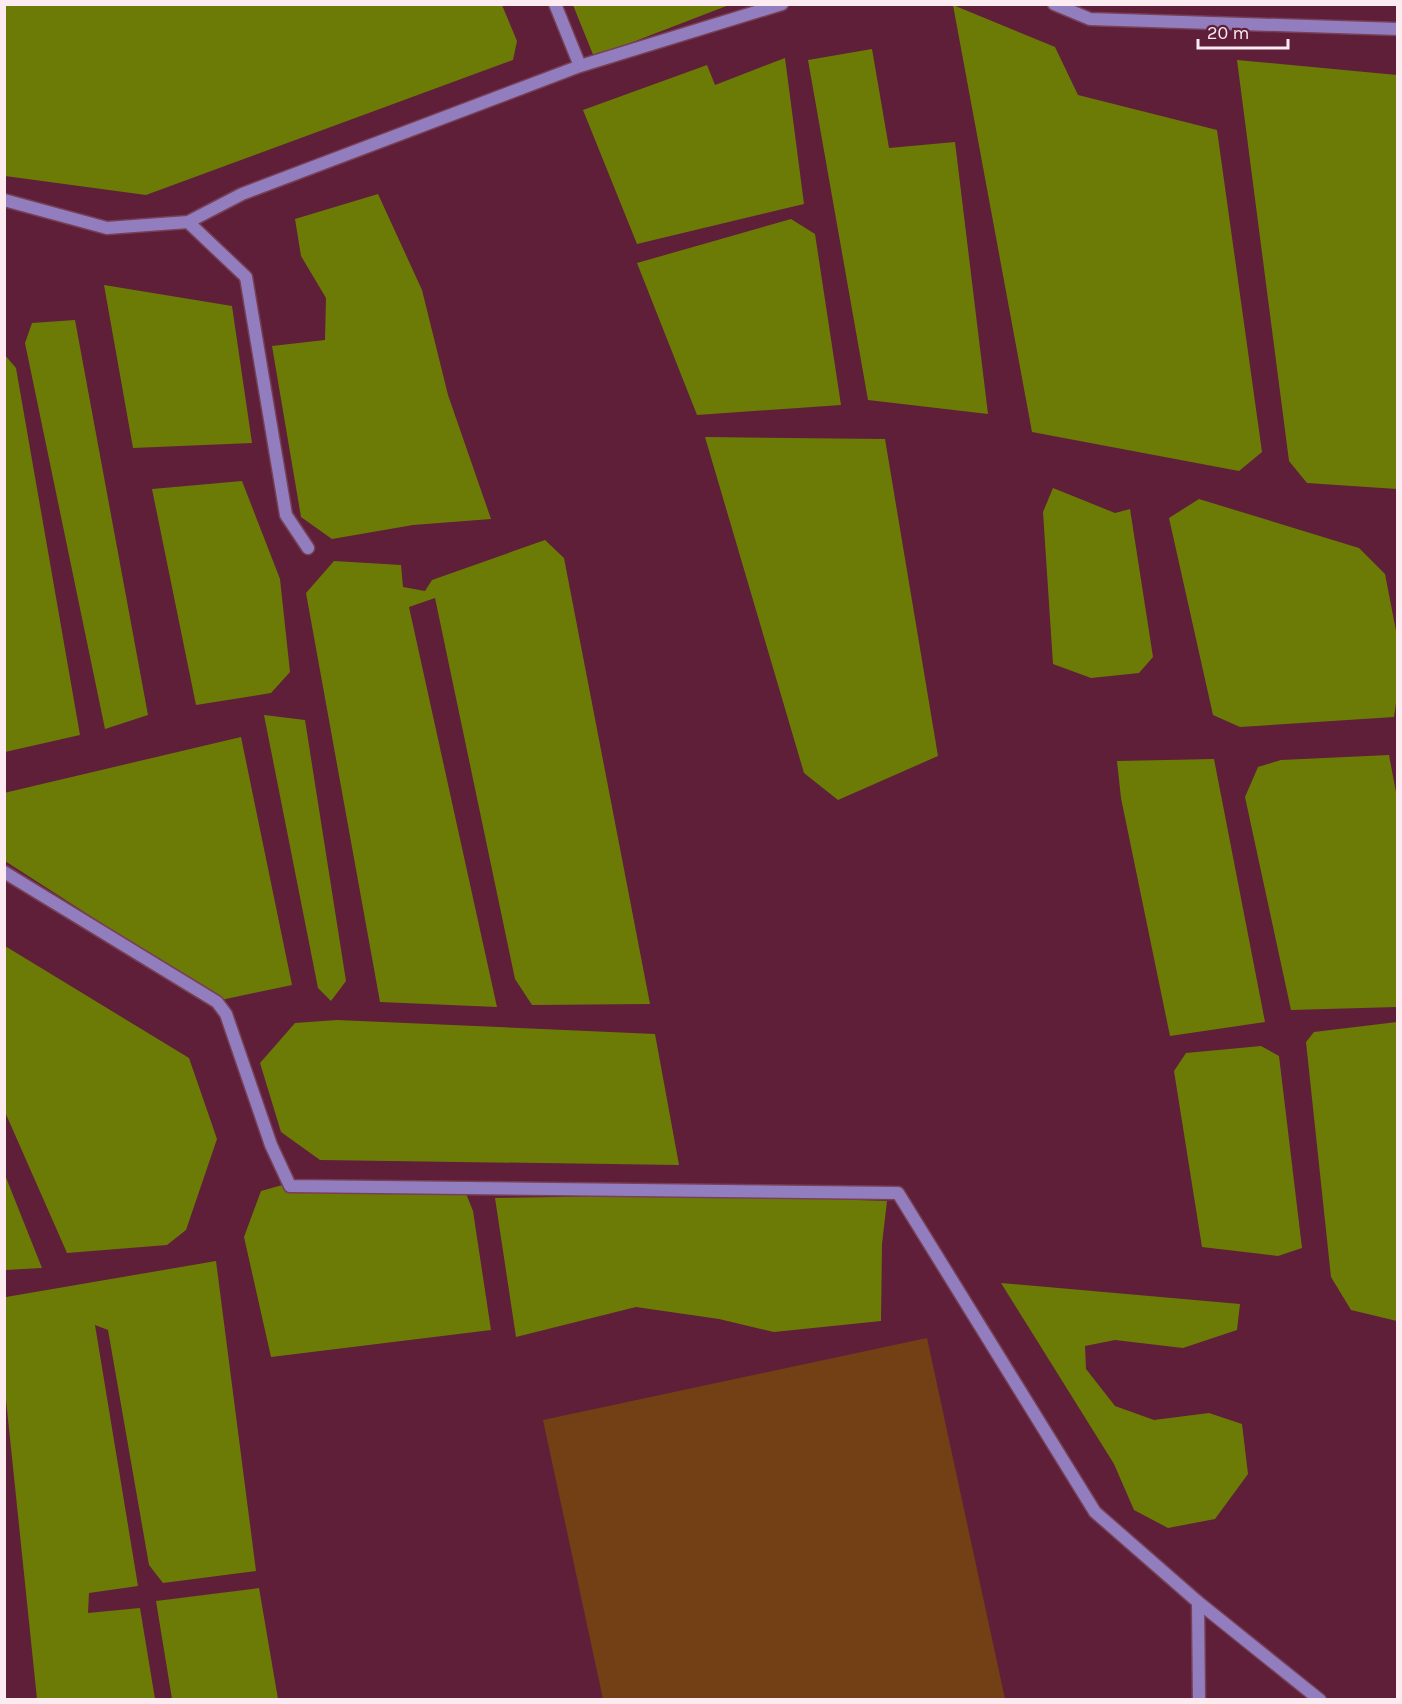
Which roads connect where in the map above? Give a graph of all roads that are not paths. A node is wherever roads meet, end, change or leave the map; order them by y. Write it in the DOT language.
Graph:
graph roads {
  1 [pos="555,4"];
  2 [pos="782,4"];
  3 [pos="1054,4"];
  4 [pos="1398,29"];
  5 [pos="580,66"];
  6 [pos="4,200"];
  7 [pos="188,222"];
  8 [pos="308,548"];
  9 [pos="4,872"];
  10 [pos="1198,1602"];
  11 [pos="1199,1700"];
  12 [pos="1320,1700"];
  1 -- 5 [label="street"];
  2 -- 5 [label="street"];
  3 -- 4 [label="street"];
  5 -- 7 [label="street"];
  6 -- 7 [label="street"];
  7 -- 8 [label="street"];
  9 -- 10 [label="street"];
  10 -- 11 [label="street"];
  10 -- 12 [label="street"];
}
